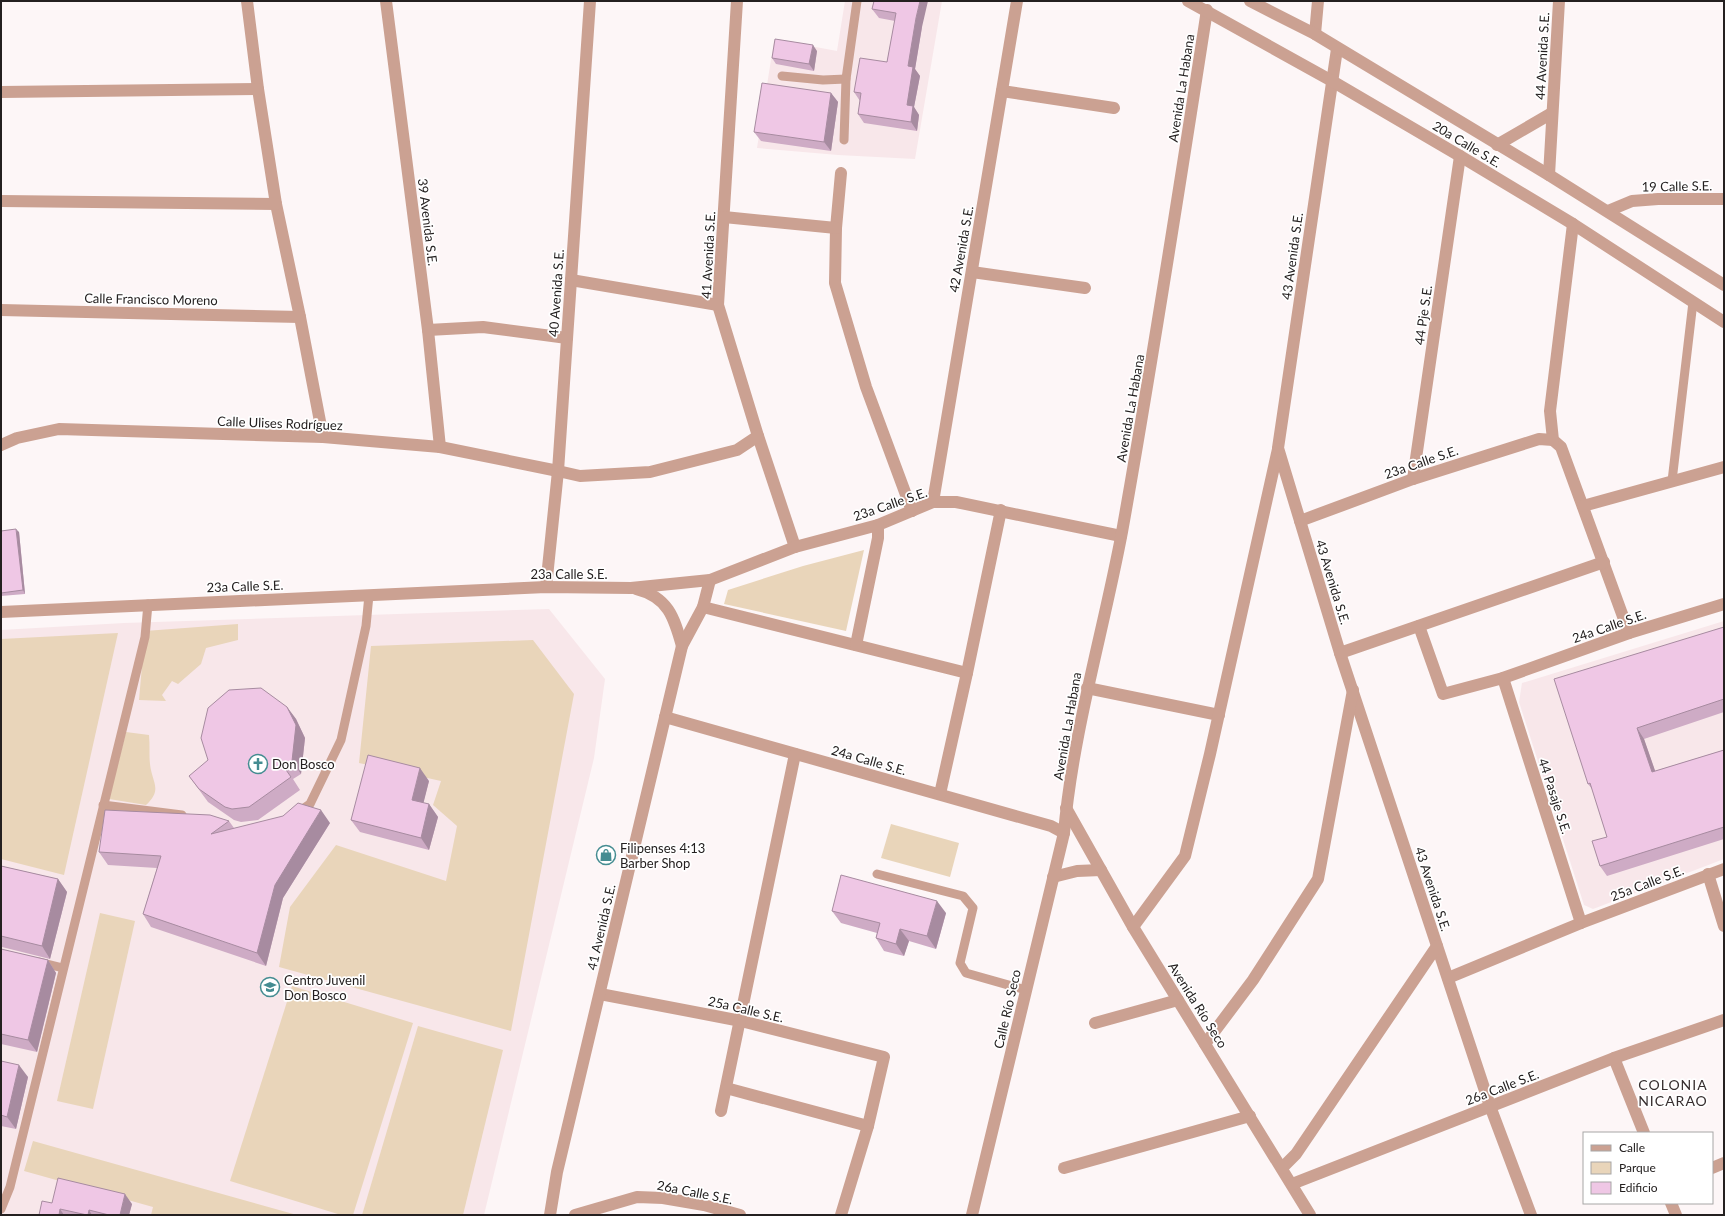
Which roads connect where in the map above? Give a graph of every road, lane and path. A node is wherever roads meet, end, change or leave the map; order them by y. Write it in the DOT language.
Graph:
graph roads {
  1 [pos="247,1"];
  2 [pos="386,1"];
  3 [pos="590,1"];
  4 [pos="737,1"];
  5 [pos="856,1"];
  6 [pos="1017,1"];
  7 [pos="1188,1"];
  8 [pos="1250,1"];
  9 [pos="1318,1"];
  10 [pos="1559,1"];
  11 [pos="1207,10"];
  12 [pos="1316,34"];
  13 [pos="1337,49"];
  14 [pos="782,76"];
  15 [pos="846,79"];
  16 [pos="1332,81"];
  17 [pos="258,89"];
  18 [pos="1002,91"];
  19 [pos="1,92"];
  20 [pos="1114,108"];
  21 [pos="1552,113"];
  22 [pos="844,140"];
  23 [pos="1497,145"];
  24 [pos="1460,156"];
  25 [pos="841,173"];
  26 [pos="1549,175"];
  27 [pos="1724,199"];
  28 [pos="1,201"];
  29 [pos="276,204"];
  30 [pos="1608,211"];
  31 [pos="724,217"];
  32 [pos="1573,224"];
  33 [pos="836,228"];
  34 [pos="972,272"];
  35 [pos="571,280"];
  36 [pos="1724,285"];
  37 [pos="1085,288"];
  38 [pos="1693,302"];
  39 [pos="718,305"];
  40 [pos="1,310"];
  41 [pos="300,317"];
  42 [pos="1724,322"];
  43 [pos="428,330"];
  44 [pos="567,338"];
  45 [pos="758,436"];
  46 [pos="322,437"];
  47 [pos="1553,440"];
  48 [pos="1,445"];
  49 [pos="440,447"];
  50 [pos="1278,448"];
  51 [pos="1724,467"];
  52 [pos="558,471"];
  53 [pos="1413,479"];
  54 [pos="1672,481"];
  55 [pos="933,502"];
  56 [pos="1583,506"];
  57 [pos="1001,510"];
  58 [pos="912,511"];
  59 [pos="1300,521"];
  60 [pos="878,525"];
  61 [pos="1121,536"];
  62 [pos="795,547"];
  63 [pos="1604,562"];
  64 [pos="710,580"];
  65 [pos="546,587"];
  66 [pos="631,588"];
  67 [pos="369,595"];
  68 [pos="148,604"];
  69 [pos="1724,604"];
  70 [pos="703,607"];
  71 [pos="1,612"];
  72 [pos="1419,626"];
  73 [pos="1629,633"];
  74 [pos="856,645"];
  75 [pos="682,646"];
  76 [pos="1340,653"];
  77 [pos="967,673"];
  78 [pos="1503,678"];
  79 [pos="1087,688"];
  80 [pos="1353,689"];
  81 [pos="1219,715"];
  82 [pos="666,717"];
  83 [pos="795,754"];
  84 [pos="940,794"];
  85 [pos="103,805"];
  86 [pos="1066,808"];
  87 [pos="194,816"];
  88 [pos="291,816"];
  89 [pos="1064,833"];
  90 [pos="1724,868"];
  91 [pos="1101,870"];
  92 [pos="877,874"];
  93 [pos="1708,874"];
  94 [pos="1053,877"];
  95 [pos="1580,923"];
  96 [pos="1724,926"];
  97 [pos="1133,928"];
  98 [pos="1437,946"];
  99 [pos="32,960"];
  100 [pos="63,968"];
  101 [pos="1448,978"];
  102 [pos="1026,990"];
  103 [pos="600,994"];
  104 [pos="1178,1000"];
  105 [pos="1724,1020"];
  106 [pos="741,1021"];
  107 [pos="1095,1023"];
  108 [pos="1205,1044"];
  109 [pos="1614,1058"];
  110 [pos="726,1088"];
  111 [pos="1490,1106"];
  112 [pos="721,1111"];
  113 [pos="1250,1116"];
  114 [pos="868,1126"];
  115 [pos="1644,1132"];
  116 [pos="1724,1163"];
  117 [pos="1064,1168"];
  118 [pos="1282,1168"];
  119 [pos="1713,1168"];
  120 [pos="1292,1184"];
  121 [pos="1671,1204"];
  122 [pos="1,1209"];
  123 [pos="703,1210"];
  124 [pos="550,1215"];
  125 [pos="575,1215"];
  126 [pos="740,1215"];
  127 [pos="841,1215"];
  128 [pos="972,1215"];
  129 [pos="1310,1215"];
  130 [pos="1531,1215"];
  131 [pos="1676,1215"];
  1 -- 17 [label="street"];
  2 -- 43 [label="street, 39 Avenida S.E."];
  3 -- 35 [label="street, 40 Avenida S.E."];
  4 -- 31 [label="street, 41 Avenida S.E."];
  5 -- 15 [label="lane"];
  6 -- 18 [label="street, 42 Avenida S.E."];
  7 -- 11 [label="street, 20a Calle S.E."];
  8 -- 12 [label="street, 20a Calle S.E."];
  9 -- 12 [label="street"];
  10 -- 21 [label="street, 44 Avenida S.E."];
  11 -- 16 [label="street, 20a Calle S.E."];
  11 -- 61 [label="street, Avenida La Habana"];
  12 -- 13 [label="street, 20a Calle S.E."];
  13 -- 16 [label="street, 43 Avenida S.E."];
  13 -- 23 [label="street, 20a Calle S.E."];
  14 -- 15 [label="lane"];
  15 -- 22 [label="lane"];
  16 -- 24 [label="street, 20a Calle S.E."];
  16 -- 50 [label="street, 43 Avenida S.E."];
  17 -- 19 [label="street"];
  17 -- 29 [label="street"];
  18 -- 20 [label="street"];
  18 -- 34 [label="street, 42 Avenida S.E."];
  21 -- 23 [label="street, 44 Avenida S.E."];
  21 -- 26 [label="street, 44 Avenida S.E."];
  23 -- 26 [label="street, 20a Calle S.E."];
  24 -- 32 [label="street, 20a Calle S.E."];
  24 -- 53 [label="street, 44 Pje S.E."];
  25 -- 33 [label="street"];
  26 -- 30 [label="street, 20a Calle S.E."];
  27 -- 30 [label="street, 19 Calle S.E."];
  28 -- 29 [label="street"];
  29 -- 41 [label="street"];
  30 -- 36 [label="street, 20a Calle S.E."];
  31 -- 33 [label="street"];
  31 -- 39 [label="street, 41 Avenida S.E."];
  32 -- 38 [label="street, 20a Calle S.E."];
  32 -- 47 [label="street"];
  33 -- 58 [label="street"];
  34 -- 37 [label="street"];
  34 -- 55 [label="street, 42 Avenida S.E."];
  35 -- 39 [label="street"];
  35 -- 44 [label="street, 40 Avenida S.E."];
  38 -- 42 [label="street, 20a Calle S.E."];
  38 -- 54 [label="lane"];
  39 -- 45 [label="street, 41 Avenida S.E."];
  40 -- 41 [label="street, Calle Francisco Moreno"];
  41 -- 46 [label="street"];
  43 -- 44 [label="street"];
  43 -- 49 [label="street, 39 Avenida S.E."];
  44 -- 52 [label="street, 40 Avenida S.E."];
  45 -- 52 [label="street, Calle Ulises Rodríguez"];
  45 -- 62 [label="street, 41 Avenida S.E."];
  46 -- 48 [label="street, Calle Ulises Rodríguez"];
  46 -- 49 [label="street, Calle Ulises Rodríguez"];
  47 -- 53 [label="street, 23a Calle S.E."];
  47 -- 56 [label="street"];
  49 -- 52 [label="street, Calle Ulises Rodríguez"];
  50 -- 59 [label="street, 43 Avenida S.E."];
  50 -- 81 [label="street"];
  51 -- 54 [label="street"];
  52 -- 65 [label="street, 40 Avenida S.E."];
  53 -- 59 [label="street, 23a Calle S.E."];
  54 -- 56 [label="street"];
  55 -- 57 [label="street, 23a Calle S.E."];
  55 -- 58 [label="street, 23a Calle S.E."];
  56 -- 63 [label="street"];
  57 -- 61 [label="street, 23a Calle S.E."];
  57 -- 77 [label="street"];
  58 -- 60 [label="street, 23a Calle S.E."];
  59 -- 76 [label="street, 43 Avenida S.E."];
  60 -- 62 [label="street, 23a Calle S.E."];
  60 -- 74 [label="street"];
  61 -- 79 [label="street, Avenida La Habana"];
  62 -- 64 [label="street, 23a Calle S.E."];
  63 -- 72 [label="street"];
  63 -- 73 [label="street"];
  64 -- 66 [label="street, 23a Calle S.E."];
  64 -- 70 [label="street, 41 Avenida S.E."];
  65 -- 66 [label="street, 23a Calle S.E."];
  65 -- 67 [label="street, 23a Calle S.E."];
  66 -- 75 [label="street, 41 Avenida S.E."];
  67 -- 68 [label="street, 23a Calle S.E."];
  67 -- 88 [label="lane"];
  68 -- 71 [label="street, 23a Calle S.E."];
  68 -- 85 [label="lane"];
  69 -- 73 [label="street, 24a Calle S.E."];
  70 -- 74 [label="street"];
  70 -- 75 [label="street, 41 Avenida S.E."];
  72 -- 76 [label="street"];
  72 -- 78 [label="street, 24a Calle S.E."];
  73 -- 78 [label="street, 24a Calle S.E."];
  74 -- 77 [label="street"];
  75 -- 82 [label="street, 41 Avenida S.E."];
  76 -- 80 [label="street, 43 Avenida S.E."];
  77 -- 84 [label="street"];
  78 -- 95 [label="street, 44 Pasaje S.E."];
  79 -- 81 [label="street"];
  79 -- 86 [label="street, Avenida La Habana"];
  80 -- 98 [label="street, 43 Avenida S.E."];
  80 -- 108 [label="street"];
  81 -- 97 [label="street"];
  82 -- 83 [label="street, 24a Calle S.E."];
  82 -- 103 [label="street, 41 Avenida S.E."];
  83 -- 84 [label="street, 24a Calle S.E."];
  83 -- 106 [label="street"];
  84 -- 89 [label="street, 24a Calle S.E."];
  85 -- 87 [label="lane"];
  85 -- 100 [label="lane"];
  86 -- 89 [label="street, Calle Río Seco"];
  86 -- 91 [label="street, Avenida Río Seco"];
  89 -- 94 [label="street, Calle Río Seco"];
  90 -- 93 [label="street, 25a Calle S.E."];
  91 -- 94 [label="street"];
  91 -- 97 [label="street, Avenida Río Seco"];
  92 -- 102 [label="lane"];
  93 -- 95 [label="street, 25a Calle S.E."];
  93 -- 96 [label="street"];
  94 -- 102 [label="street, Calle Río Seco"];
  95 -- 101 [label="street, 25a Calle S.E."];
  97 -- 104 [label="street, Avenida Río Seco"];
  98 -- 101 [label="street, 43 Avenida S.E."];
  98 -- 118 [label="street"];
  99 -- 100 [label="lane"];
  100 -- 122 [label="lane"];
  101 -- 111 [label="street, 43 Avenida S.E."];
  102 -- 128 [label="street, Calle Río Seco"];
  103 -- 106 [label="street, 25a Calle S.E."];
  103 -- 124 [label="street, 41 Avenida S.E."];
  104 -- 107 [label="street"];
  104 -- 108 [label="street, Avenida Río Seco"];
  105 -- 109 [label="street, 26a Calle S.E."];
  106 -- 110 [label="street"];
  106 -- 114 [label="street, 25a Calle S.E."];
  108 -- 113 [label="street, Avenida Río Seco"];
  109 -- 111 [label="street, 26a Calle S.E."];
  109 -- 115 [label="street"];
  110 -- 112 [label="street"];
  110 -- 114 [label="street"];
  111 -- 120 [label="street, 26a Calle S.E."];
  111 -- 130 [label="street, 43 Avenida S.E."];
  113 -- 117 [label="street"];
  113 -- 118 [label="street, Avenida Río Seco"];
  114 -- 127 [label="street"];
  116 -- 119 [label="street"];
  118 -- 120 [label="street, Avenida Río Seco"];
  120 -- 129 [label="street, Avenida Río Seco"];
  121 -- 131 [label="street"];
  123 -- 125 [label="street, 26a Calle S.E."];
  123 -- 126 [label="street, 26a Calle S.E."];
}
